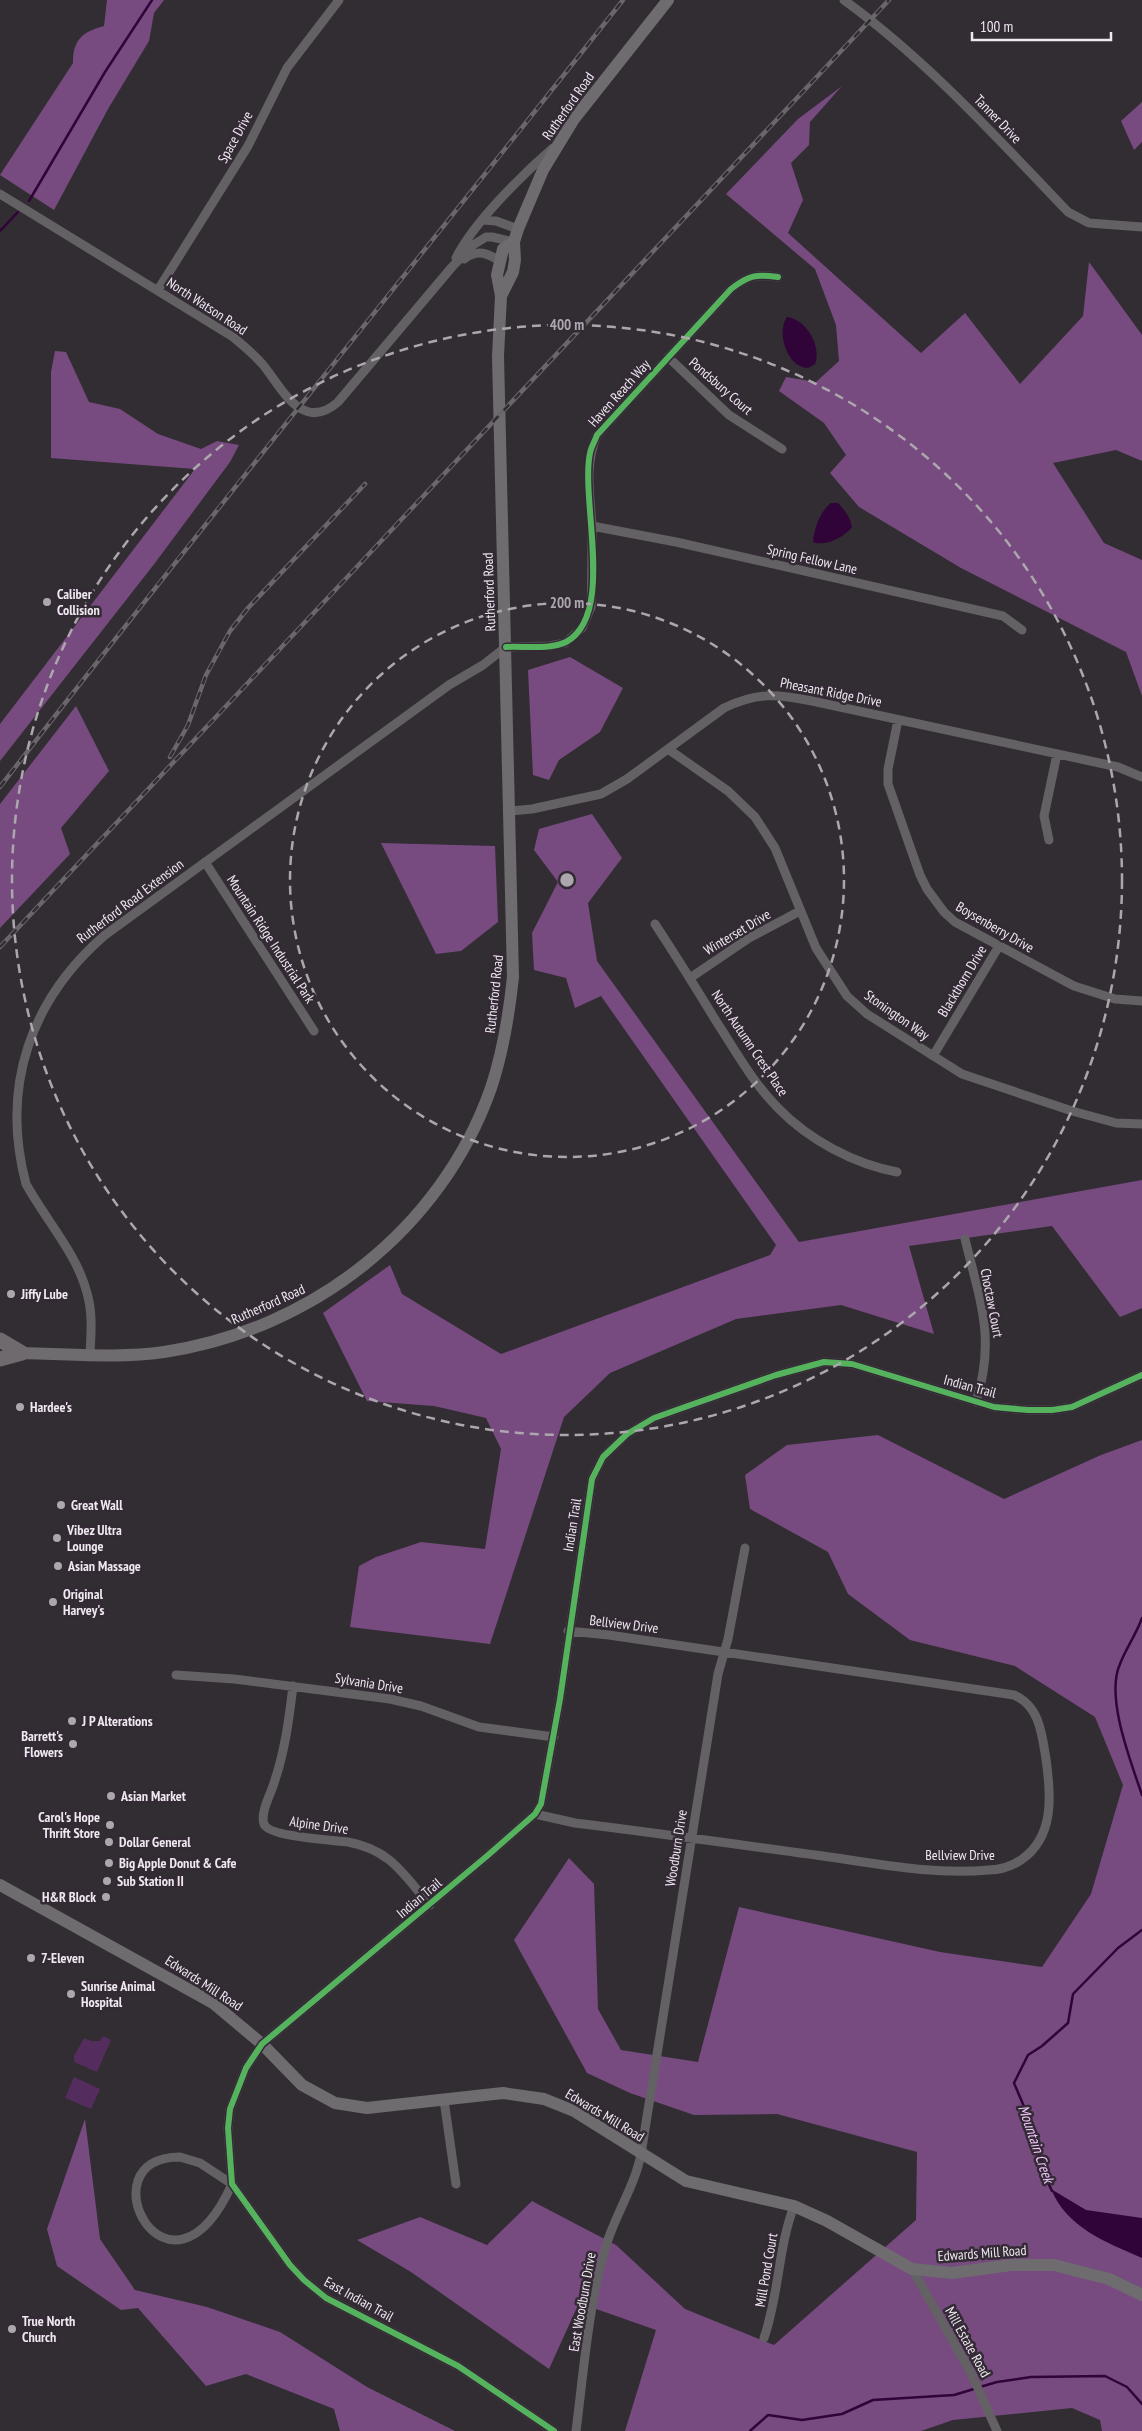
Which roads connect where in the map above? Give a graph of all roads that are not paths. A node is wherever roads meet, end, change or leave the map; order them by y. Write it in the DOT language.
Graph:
graph roads {
  1 [pos="340,0"];
  2 [pos="668,0"];
  3 [pos="844,0"];
  4 [pos="559,142"];
  5 [pos="0,194"];
  6 [pos="484,220"];
  7 [pos="1142,227"];
  8 [pos="518,229"];
  9 [pos="514,242"];
  10 [pos="500,261"];
  11 [pos="452,267"];
  12 [pos="778,277"];
  13 [pos="158,290"];
  14 [pos="501,296"];
  15 [pos="668,358"];
  16 [pos="782,449"];
  17 [pos="592,526"];
  18 [pos="1022,630"];
  19 [pos="506,647"];
  20 [pos="898,720"];
  21 [pos="668,749"];
  22 [pos="1057,754"];
  23 [pos="1142,777"];
  24 [pos="510,811"];
  25 [pos="1049,840"];
  26 [pos="205,862"];
  27 [pos="800,911"];
  28 [pos="655,924"];
  29 [pos="1000,946"];
  30 [pos="690,978"];
  31 [pos="1142,1001"];
  32 [pos="314,1031"];
  33 [pos="18,1046"];
  34 [pos="933,1056"];
  35 [pos="1142,1124"];
  36 [pos="8,1131"];
  37 [pos="897,1172"];
  38 [pos="965,1239"];
  39 [pos="0,1340"];
  40 [pos="0,1353"];
  41 [pos="22,1353"];
  42 [pos="90,1354"];
  43 [pos="0,1359"];
  44 [pos="1142,1375"];
  45 [pos="976,1402"];
  46 [pos="746,1548"];
  47 [pos="568,1631"];
  48 [pos="725,1653"];
  49 [pos="176,1676"];
  50 [pos="293,1686"];
  51 [pos="554,1737"];
  52 [pos="535,1814"];
  53 [pos="691,1839"];
  54 [pos="0,1885"];
  55 [pos="430,1905"];
  56 [pos="262,2044"];
  57 [pos="444,2100"];
  58 [pos="641,2154"];
  59 [pos="232,2184"];
  60 [pos="456,2184"];
  61 [pos="794,2206"];
  62 [pos="912,2269"];
  63 [pos="1142,2295"];
  64 [pos="764,2338"];
  65 [pos="554,2431"];
  66 [pos="576,2431"];
  67 [pos="997,2431"];
  1 -- 13 [label="street, Space Drive"];
  2 -- 4 [label="street, Rutherford Road"];
  3 -- 7 [label="street, Tanner Drive"];
  4 -- 6 [label="street, North Watson Road"];
  4 -- 8 [label="street, Rutherford Road"];
  5 -- 13 [label="street, North Watson Road"];
  6 -- 8 [label="street"];
  6 -- 11 [label="street, North Watson Road"];
  8 -- 9 [label="street, Rutherford Road"];
  9 -- 10 [label="street, Rutherford Road"];
  9 -- 11 [label="street, North Watson Road"];
  9 -- 14 [label="street, Rutherford Road"];
  10 -- 11 [label="street, North Watson Road"];
  10 -- 14 [label="street, Rutherford Road"];
  11 -- 13 [label="street, North Watson Road"];
  12 -- 15 [label="street, Haven Reach Way"];
  14 -- 19 [label="street, Rutherford Road"];
  15 -- 16 [label="street, Pondsbury Court"];
  15 -- 17 [label="street, Haven Reach Way"];
  17 -- 18 [label="street, Spring Fellow Lane"];
  17 -- 19 [label="street, Haven Reach Way"];
  19 -- 24 [label="street, Rutherford Road"];
  19 -- 26 [label="street, Rutherford Road Extension"];
  20 -- 21 [label="street, Pheasant Ridge Drive"];
  20 -- 22 [label="street, Pheasant Ridge Drive"];
  20 -- 29 [label="street, Boysenberry Drive"];
  21 -- 24 [label="street, Pheasant Ridge Drive"];
  21 -- 27 [label="street, Stonington Way"];
  22 -- 23 [label="street, Pheasant Ridge Drive"];
  22 -- 25 [label="street"];
  24 -- 42 [label="street, Rutherford Road"];
  26 -- 32 [label="street, Mountain Ridge Industrial Park"];
  26 -- 33 [label="street, Rutherford Road Extension"];
  27 -- 30 [label="street, Winterset Drive"];
  27 -- 34 [label="street, Stonington Way"];
  28 -- 30 [label="street, North Autumn Crest Place"];
  29 -- 31 [label="street, Boysenberry Drive"];
  29 -- 34 [label="street, Blackthorn Drive"];
  30 -- 37 [label="street, North Autumn Crest Place"];
  34 -- 35 [label="street, Stonington Way"];
  36 -- 42 [label="street"];
  38 -- 45 [label="street, Choctaw Court"];
  39 -- 41 [label="main road"];
  40 -- 41 [label="street, Rutherford Road"];
  41 -- 42 [label="street, Rutherford Road"];
  41 -- 43 [label="main road"];
  44 -- 45 [label="street, Indian Trail"];
  45 -- 47 [label="street, Indian Trail"];
  46 -- 48 [label="street, Woodburn Drive"];
  47 -- 48 [label="street, Bellview Drive"];
  47 -- 51 [label="street, Indian Trail"];
  48 -- 53 [label="street, Woodburn Drive"];
  48 -- 53 [label="street, Bellview Drive"];
  49 -- 50 [label="street, Sylvania Drive"];
  50 -- 51 [label="street, Sylvania Drive"];
  50 -- 55 [label="street, Alpine Drive"];
  51 -- 52 [label="street, Indian Trail"];
  52 -- 53 [label="street, Bellview Drive"];
  52 -- 55 [label="street, Indian Trail"];
  53 -- 58 [label="street, Woodburn Drive"];
  54 -- 56 [label="street, Edwards Mill Road"];
  55 -- 56 [label="street, Indian Trail"];
  56 -- 57 [label="street, Edwards Mill Road"];
  56 -- 59 [label="street"];
  57 -- 58 [label="street, Edwards Mill Road"];
  57 -- 60 [label="street"];
  58 -- 61 [label="street, Edwards Mill Road"];
  58 -- 66 [label="street, East Woodburn Drive"];
  59 -- 59 [label="street"];
  59 -- 65 [label="street, East Indian Trail"];
  61 -- 62 [label="street, Edwards Mill Road"];
  61 -- 64 [label="street, Mill Pond Court"];
  62 -- 63 [label="street, Edwards Mill Road"];
  62 -- 67 [label="street, Mill Estate Road"];
}
